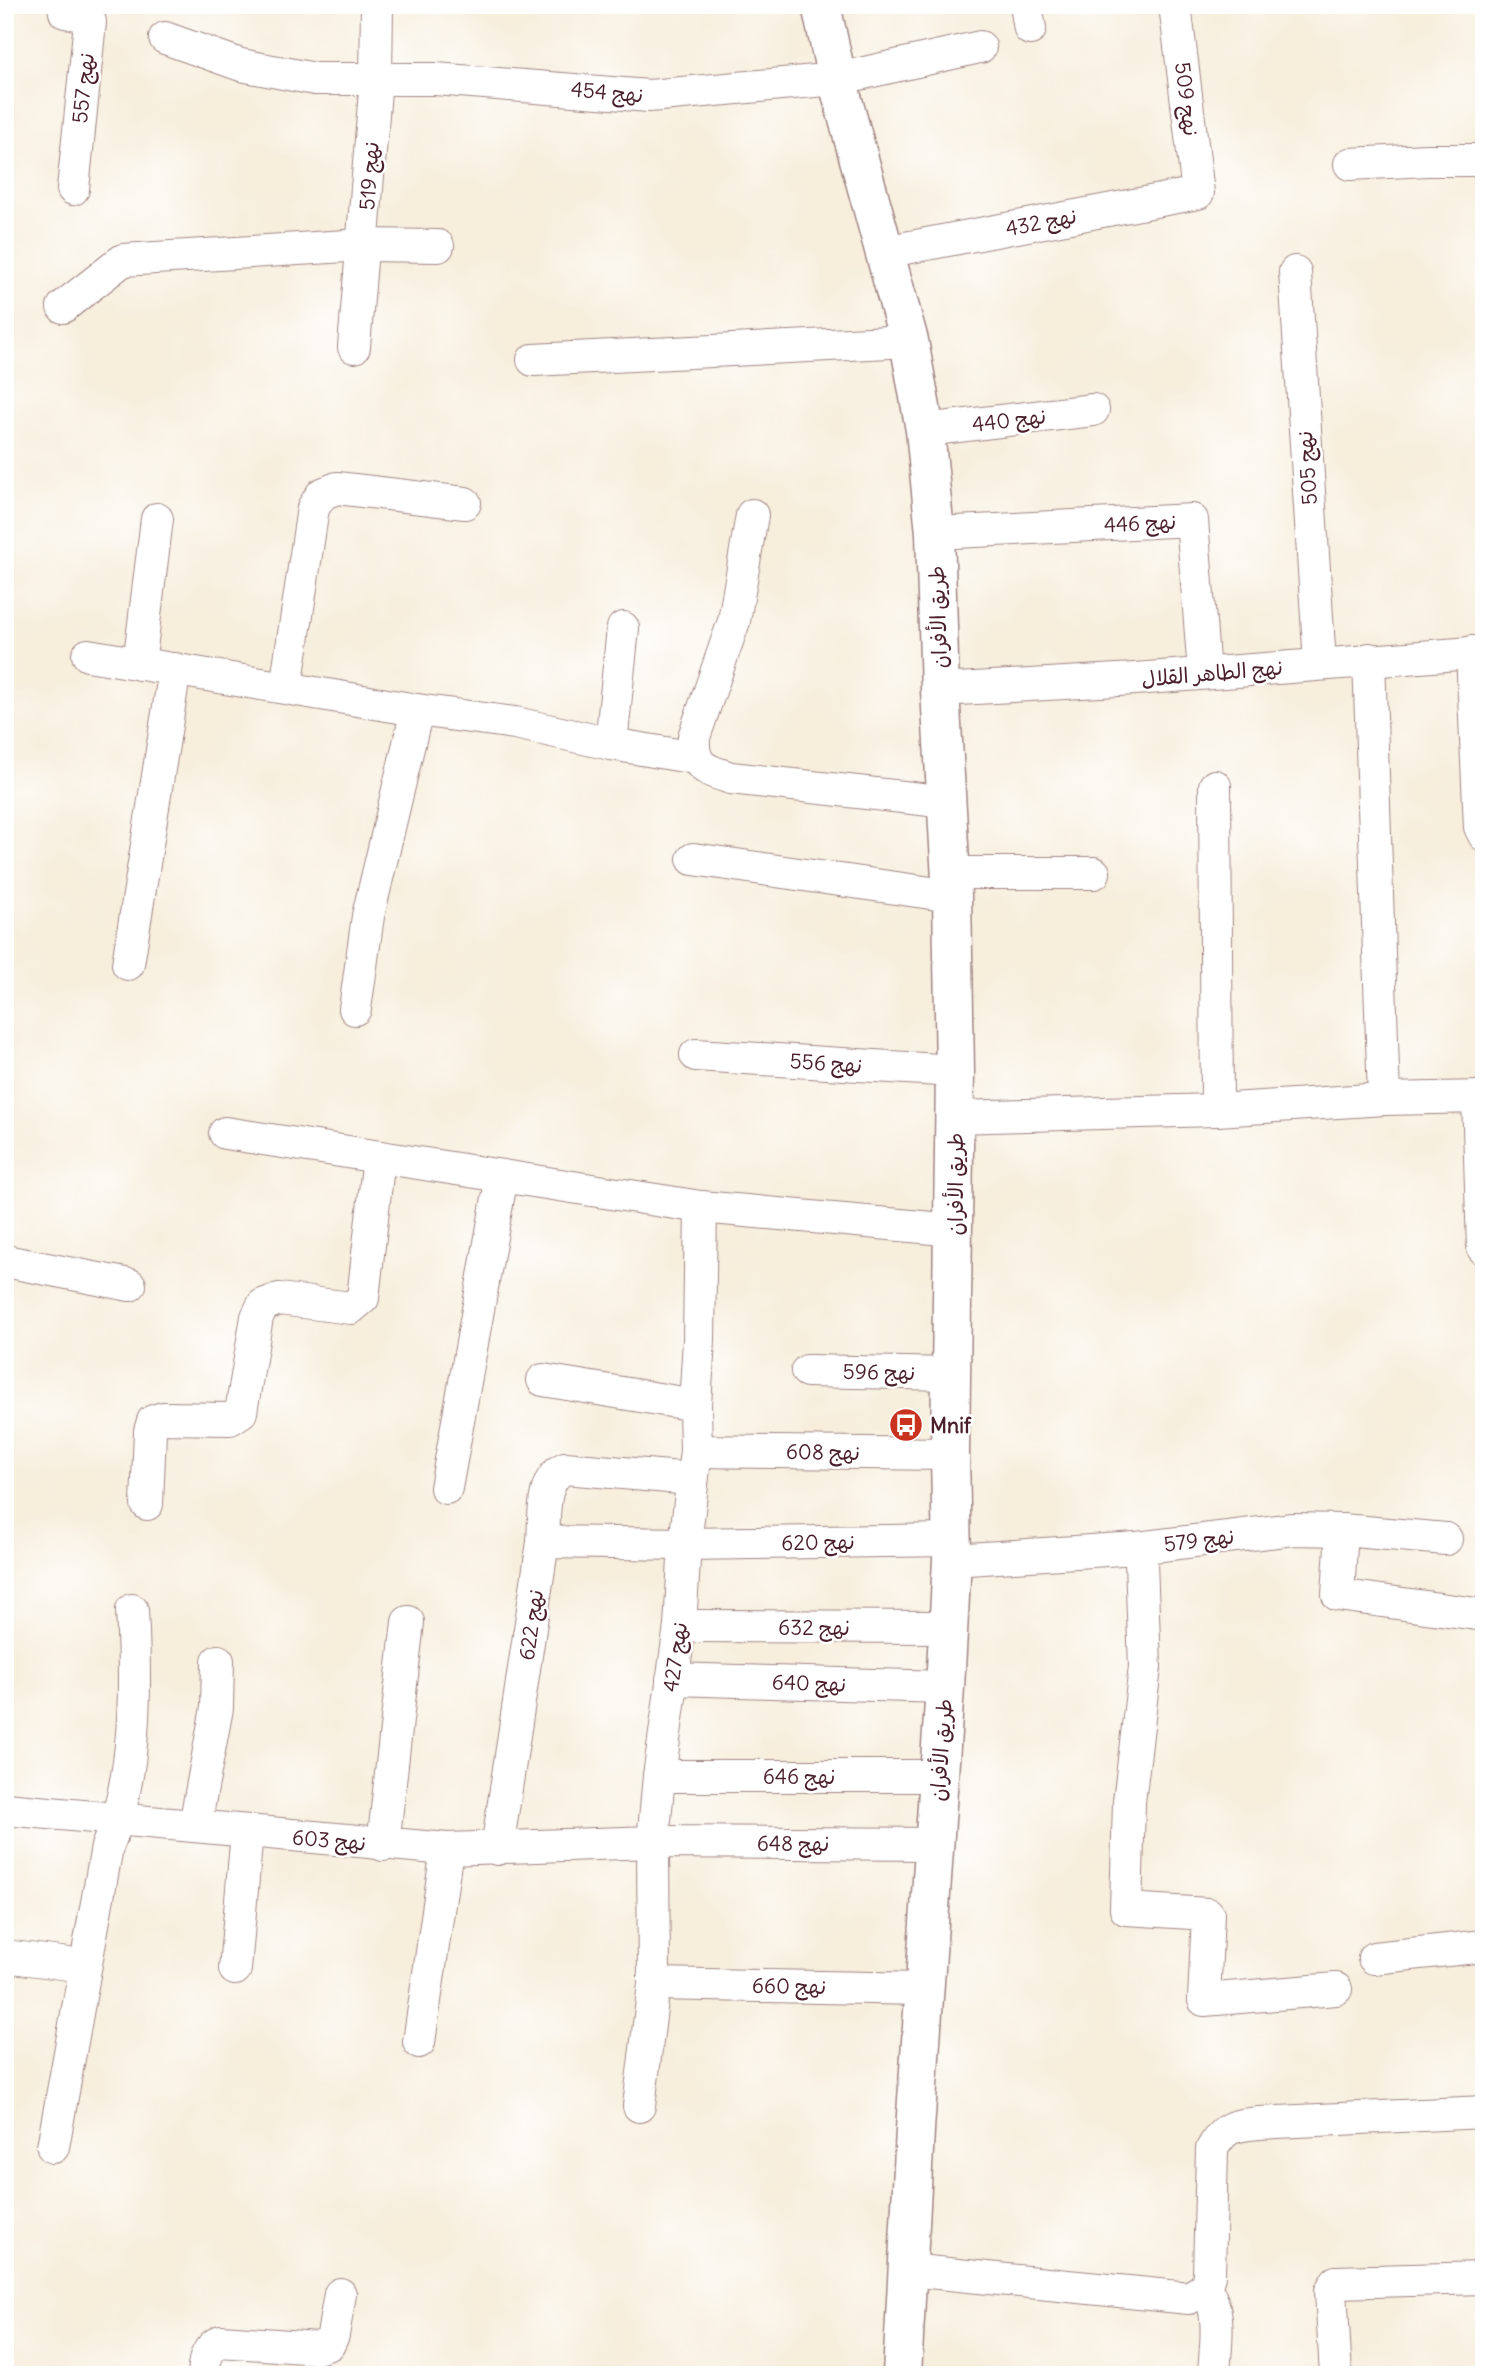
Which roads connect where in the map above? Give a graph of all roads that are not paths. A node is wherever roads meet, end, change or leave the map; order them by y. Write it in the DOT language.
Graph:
graph roads {
  1 [pos="64,5"];
  2 [pos="377,5"];
  3 [pos="821,5"];
  4 [pos="1175,5"];
  5 [pos="165,38"];
  6 [pos="980,47"];
  7 [pos="376,78"];
  8 [pos="837,79"];
  9 [pos="1484,160"];
  10 [pos="1350,164"];
  11 [pos="73,189"];
  12 [pos="1198,193"];
  13 [pos="363,245"];
  14 [pos="438,246"];
  15 [pos="884,252"];
  16 [pos="1295,272"];
  17 [pos="63,307"];
  18 [pos="909,341"];
  19 [pos="354,347"];
  20 [pos="533,360"];
  21 [pos="1093,410"];
  22 [pos="925,430"];
  23 [pos="465,503"];
  24 [pos="752,515"];
  25 [pos="158,519"];
  26 [pos="936,533"];
  27 [pos="623,628"];
  28 [pos="1478,652"];
  29 [pos="88,656"];
  30 [pos="1369,659"];
  31 [pos="139,664"];
  32 [pos="1320,664"];
  33 [pos="175,669"];
  34 [pos="1204,673"];
  35 [pos="286,687"];
  36 [pos="940,690"];
  37 [pos="416,710"];
  38 [pos="611,744"];
  39 [pos="696,758"];
  40 [pos="1215,786"];
  41 [pos="948,802"];
  42 [pos="1484,835"];
  43 [pos="693,859"];
  44 [pos="1094,873"];
  45 [pos="951,885"];
  46 [pos="128,964"];
  47 [pos="355,1009"];
  48 [pos="696,1055"];
  49 [pos="955,1071"];
  50 [pos="1481,1097"];
  51 [pos="1384,1099"];
  52 [pos="1217,1110"];
  53 [pos="955,1117"];
  54 [pos="225,1133"];
  55 [pos="379,1157"];
  56 [pos="502,1176"];
  57 [pos="701,1206"];
  58 [pos="955,1230"];
  59 [pos="1483,1248"];
  60 [pos="5,1261"];
  61 [pos="130,1285"];
  62 [pos="807,1371"];
  63 [pos="951,1374"];
  64 [pos="543,1380"];
  65 [pos="695,1405"];
  66 [pos="950,1454"];
  67 [pos="694,1465"];
  68 [pos="446,1488"];
  69 [pos="147,1504"];
  70 [pos="1342,1530"];
  71 [pos="1446,1539"];
  72 [pos="543,1542"];
  73 [pos="685,1544"];
  74 [pos="1137,1548"];
  75 [pos="951,1550"];
  76 [pos="132,1610"];
  77 [pos="1484,1615"];
  78 [pos="408,1622"];
  79 [pos="680,1626"];
  80 [pos="948,1628"];
  81 [pos="218,1661"];
  82 [pos="672,1679"];
  83 [pos="945,1687"];
  84 [pos="659,1776"];
  85 [pos="939,1776"];
  86 [pos="5,1809"];
  87 [pos="118,1820"];
  88 [pos="195,1825"];
  89 [pos="247,1832"];
  90 [pos="653,1842"];
  91 [pos="933,1844"];
  92 [pos="383,1845"];
  93 [pos="447,1849"];
  94 [pos="497,1849"];
  95 [pos="1484,1946"];
  96 [pos="5,1956"];
  97 [pos="1374,1958"];
  98 [pos="85,1966"];
  99 [pos="235,1969"];
  100 [pos="654,1984"];
  101 [pos="924,1989"];
  102 [pos="1336,1989"];
  103 [pos="419,2042"];
  104 [pos="639,2106"];
  105 [pos="1484,2112"];
  106 [pos="53,2147"];
  107 [pos="908,2270"];
  108 [pos="1484,2278"];
  109 [pos="1205,2288"];
  110 [pos="340,2294"];
  111 [pos="203,2375"];
  112 [pos="902,2375"];
  113 [pos="1214,2375"];
  114 [pos="1336,2375"];
  1 -- 11 [label="street, نهج 557"];
  2 -- 7 [label="street, نهج 519"];
  3 -- 8 [label="main road, طريق الأفران"];
  4 -- 12 [label="street, نهج 509"];
  5 -- 7 [label="street, نهج 454"];
  6 -- 8 [label="street, نهج 454"];
  7 -- 8 [label="street, نهج 454"];
  7 -- 13 [label="street, نهج 519"];
  8 -- 15 [label="main road, طريق الأفران"];
  9 -- 10 [label="street"];
  12 -- 15 [label="street, نهج 432"];
  13 -- 14 [label="street"];
  13 -- 17 [label="street"];
  13 -- 19 [label="street, نهج 519"];
  15 -- 18 [label="main road, طريق الأفران"];
  16 -- 32 [label="street, نهج 505"];
  18 -- 20 [label="street"];
  18 -- 22 [label="main road, طريق الأفران"];
  21 -- 22 [label="street, نهج 440"];
  22 -- 26 [label="main road, طريق الأفران"];
  23 -- 35 [label="street"];
  24 -- 39 [label="street"];
  25 -- 31 [label="street"];
  26 -- 34 [label="street, نهج 446"];
  26 -- 36 [label="main road, طريق الأفران"];
  27 -- 38 [label="street"];
  28 -- 30 [label="street, نهج الطاهر القلال"];
  28 -- 42 [label="street"];
  29 -- 31 [label="street"];
  30 -- 32 [label="street, نهج الطاهر القلال"];
  30 -- 51 [label="street"];
  31 -- 33 [label="street"];
  32 -- 34 [label="street, نهج الطاهر القلال"];
  33 -- 35 [label="street"];
  33 -- 46 [label="street"];
  34 -- 36 [label="street, نهج الطاهر القلال"];
  35 -- 37 [label="street"];
  36 -- 41 [label="main road, طريق الأفران"];
  37 -- 38 [label="street"];
  37 -- 47 [label="street"];
  38 -- 39 [label="street"];
  39 -- 41 [label="street"];
  40 -- 52 [label="street"];
  41 -- 45 [label="main road, طريق الأفران"];
  43 -- 45 [label="street"];
  44 -- 45 [label="street"];
  45 -- 49 [label="main road, طريق الأفران"];
  48 -- 49 [label="street, نهج 556"];
  49 -- 53 [label="main road, طريق الأفران"];
  50 -- 51 [label="street"];
  50 -- 59 [label="street"];
  51 -- 52 [label="street"];
  52 -- 53 [label="street"];
  53 -- 58 [label="main road, طريق الأفران"];
  54 -- 55 [label="street"];
  55 -- 56 [label="street"];
  55 -- 69 [label="street"];
  56 -- 57 [label="street"];
  56 -- 68 [label="street"];
  57 -- 58 [label="street"];
  57 -- 65 [label="street, نهج 427"];
  58 -- 63 [label="main road, طريق الأفران"];
  60 -- 61 [label="street"];
  62 -- 63 [label="street, نهج 596"];
  63 -- 66 [label="main road, طريق الأفران"];
  64 -- 65 [label="street"];
  65 -- 67 [label="street, نهج 427"];
  66 -- 67 [label="street, نهج 608"];
  66 -- 75 [label="main road, طريق الأفران"];
  67 -- 72 [label="street, نهج 608"];
  67 -- 73 [label="street, نهج 427"];
  70 -- 71 [label="street, نهج 579"];
  70 -- 74 [label="street, نهج 579"];
  70 -- 77 [label="street"];
  72 -- 73 [label="street"];
  72 -- 94 [label="street, نهج 622"];
  73 -- 75 [label="street, نهج 620"];
  73 -- 79 [label="street, نهج 427"];
  74 -- 75 [label="street, نهج 579"];
  74 -- 102 [label="street"];
  75 -- 80 [label="main road, طريق الأفران"];
  76 -- 87 [label="street"];
  78 -- 92 [label="street"];
  79 -- 80 [label="street, نهج 632"];
  79 -- 82 [label="street, نهج 427"];
  80 -- 83 [label="main road, طريق الأفران"];
  81 -- 88 [label="street"];
  82 -- 83 [label="street, نهج 640"];
  82 -- 84 [label="street, نهج 427"];
  83 -- 85 [label="main road, طريق الأفران"];
  84 -- 85 [label="street, نهج 646"];
  84 -- 90 [label="street, نهج 427"];
  85 -- 91 [label="main road, طريق الأفران"];
  86 -- 87 [label="street, نهج 603"];
  87 -- 88 [label="street, نهج 603"];
  87 -- 98 [label="street"];
  88 -- 89 [label="street, نهج 603"];
  89 -- 92 [label="street, نهج 603"];
  89 -- 99 [label="street"];
  90 -- 91 [label="street, نهج 648"];
  90 -- 94 [label="street, نهج 603"];
  90 -- 100 [label="street, نهج 427"];
  91 -- 101 [label="main road, طريق الأفران"];
  92 -- 93 [label="street, نهج 603"];
  93 -- 94 [label="street, نهج 603"];
  93 -- 103 [label="street"];
  95 -- 97 [label="street"];
  96 -- 98 [label="street"];
  98 -- 106 [label="street"];
  100 -- 101 [label="street, نهج 660"];
  100 -- 104 [label="street, نهج 427"];
  101 -- 107 [label="main road, طريق الأفران"];
  105 -- 109 [label="street"];
  107 -- 109 [label="street"];
  107 -- 112 [label="main road, طريق الأفران"];
  108 -- 114 [label="street"];
  109 -- 113 [label="street"];
  110 -- 111 [label="street"];
}
